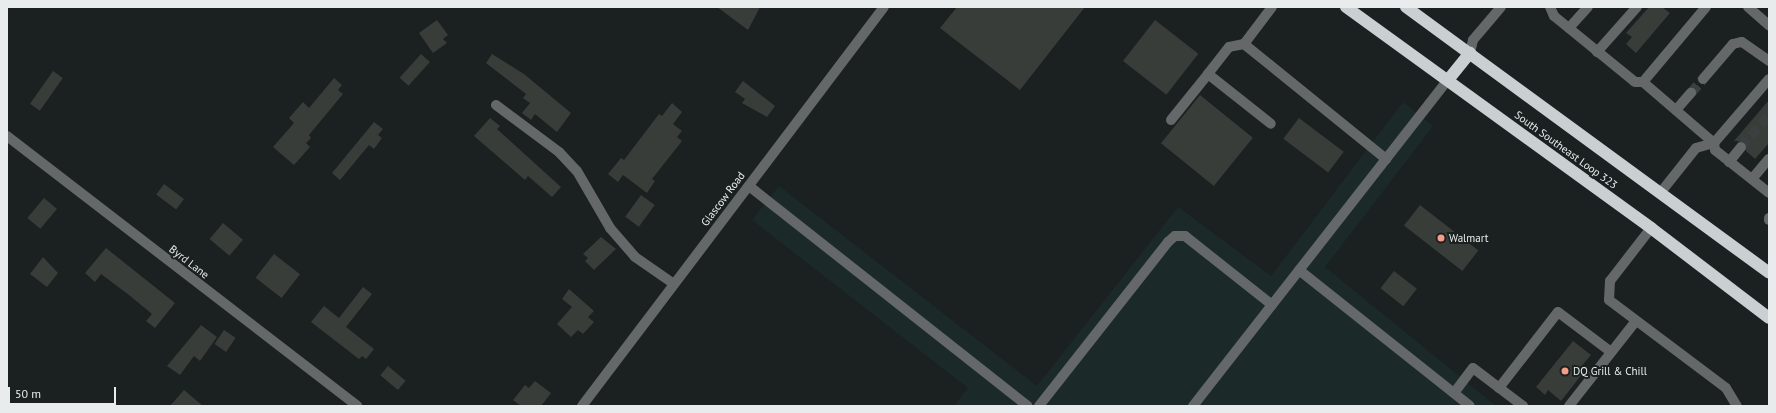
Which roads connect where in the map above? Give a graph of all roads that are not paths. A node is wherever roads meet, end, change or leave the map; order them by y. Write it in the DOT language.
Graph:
graph roads {
  1 [pos="884,7"];
  2 [pos="1272,7"];
  3 [pos="1346,7"];
  4 [pos="1406,7"];
  5 [pos="1501,7"];
  6 [pos="1550,7"];
  7 [pos="1588,7"];
  8 [pos="1637,7"];
  9 [pos="1706,7"];
  10 [pos="1748,7"];
  11 [pos="1769,25"];
  12 [pos="1569,28"];
  13 [pos="1244,44"];
  14 [pos="1470,52"];
  15 [pos="1597,52"];
  16 [pos="1769,62"];
  17 [pos="1208,74"];
  18 [pos="1769,78"];
  19 [pos="1703,79"];
  20 [pos="1448,80"];
  21 [pos="1643,82"];
  22 [pos="1691,93"];
  23 [pos="496,105"];
  24 [pos="1676,110"];
  25 [pos="1171,120"];
  26 [pos="1271,124"];
  27 [pos="7,136"];
  28 [pos="1714,142"];
  29 [pos="1741,147"];
  30 [pos="1386,159"];
  31 [pos="1769,159"];
  32 [pos="1729,162"];
  33 [pos="1752,180"];
  34 [pos="748,186"];
  35 [pos="1661,192"];
  36 [pos="1769,193"];
  37 [pos="1651,228"];
  38 [pos="1299,270"];
  39 [pos="1769,273"];
  40 [pos="674,284"];
  41 [pos="1272,305"];
  42 [pos="1764,315"];
  43 [pos="1635,322"];
  44 [pos="1769,322"];
  45 [pos="1611,352"];
  46 [pos="1499,388"];
  47 [pos="1454,393"];
  48 [pos="357,406"];
  49 [pos="582,406"];
  50 [pos="1027,406"];
  51 [pos="1039,406"];
  52 [pos="1193,406"];
  53 [pos="1470,406"];
  54 [pos="1523,406"];
  55 [pos="1569,406"];
  56 [pos="1737,406"];
  1 -- 34 [label="street, Glascow Road"];
  2 -- 13 [label="street"];
  3 -- 20 [label="highway, South Southeast Loop 323"];
  4 -- 14 [label="highway, South Southeast Loop 323"];
  5 -- 14 [label="street"];
  6 -- 12 [label="street"];
  7 -- 12 [label="street"];
  8 -- 15 [label="street"];
  9 -- 21 [label="street"];
  10 -- 11 [label="street"];
  12 -- 15 [label="street"];
  13 -- 17 [label="street"];
  13 -- 30 [label="street"];
  14 -- 20 [label="highway"];
  14 -- 35 [label="highway, South Southeast Loop 323"];
  15 -- 21 [label="street"];
  16 -- 19 [label="street"];
  17 -- 25 [label="street"];
  17 -- 26 [label="street"];
  18 -- 28 [label="street"];
  20 -- 30 [label="street"];
  20 -- 37 [label="highway, South Southeast Loop 323"];
  21 -- 24 [label="street"];
  22 -- 24 [label="street"];
  23 -- 40 [label="street"];
  24 -- 28 [label="street"];
  27 -- 48 [label="street, Byrd Lane"];
  28 -- 32 [label="street"];
  28 -- 35 [label="street"];
  29 -- 32 [label="street"];
  30 -- 38 [label="street"];
  31 -- 33 [label="street"];
  32 -- 33 [label="street"];
  33 -- 36 [label="street"];
  34 -- 40 [label="street, Glascow Road"];
  34 -- 50 [label="street"];
  35 -- 39 [label="highway, South Southeast Loop 323"];
  37 -- 42 [label="highway, South Southeast Loop 323"];
  37 -- 43 [label="street"];
  38 -- 41 [label="street"];
  38 -- 47 [label="street"];
  40 -- 49 [label="street, Glascow Road"];
  41 -- 51 [label="street"];
  41 -- 52 [label="street"];
  42 -- 44 [label="highway, South Southeast Loop 323"];
  43 -- 45 [label="street"];
  43 -- 56 [label="street"];
  45 -- 46 [label="street"];
  45 -- 55 [label="street"];
  46 -- 47 [label="street"];
  46 -- 54 [label="street"];
  47 -- 53 [label="street"];
}
